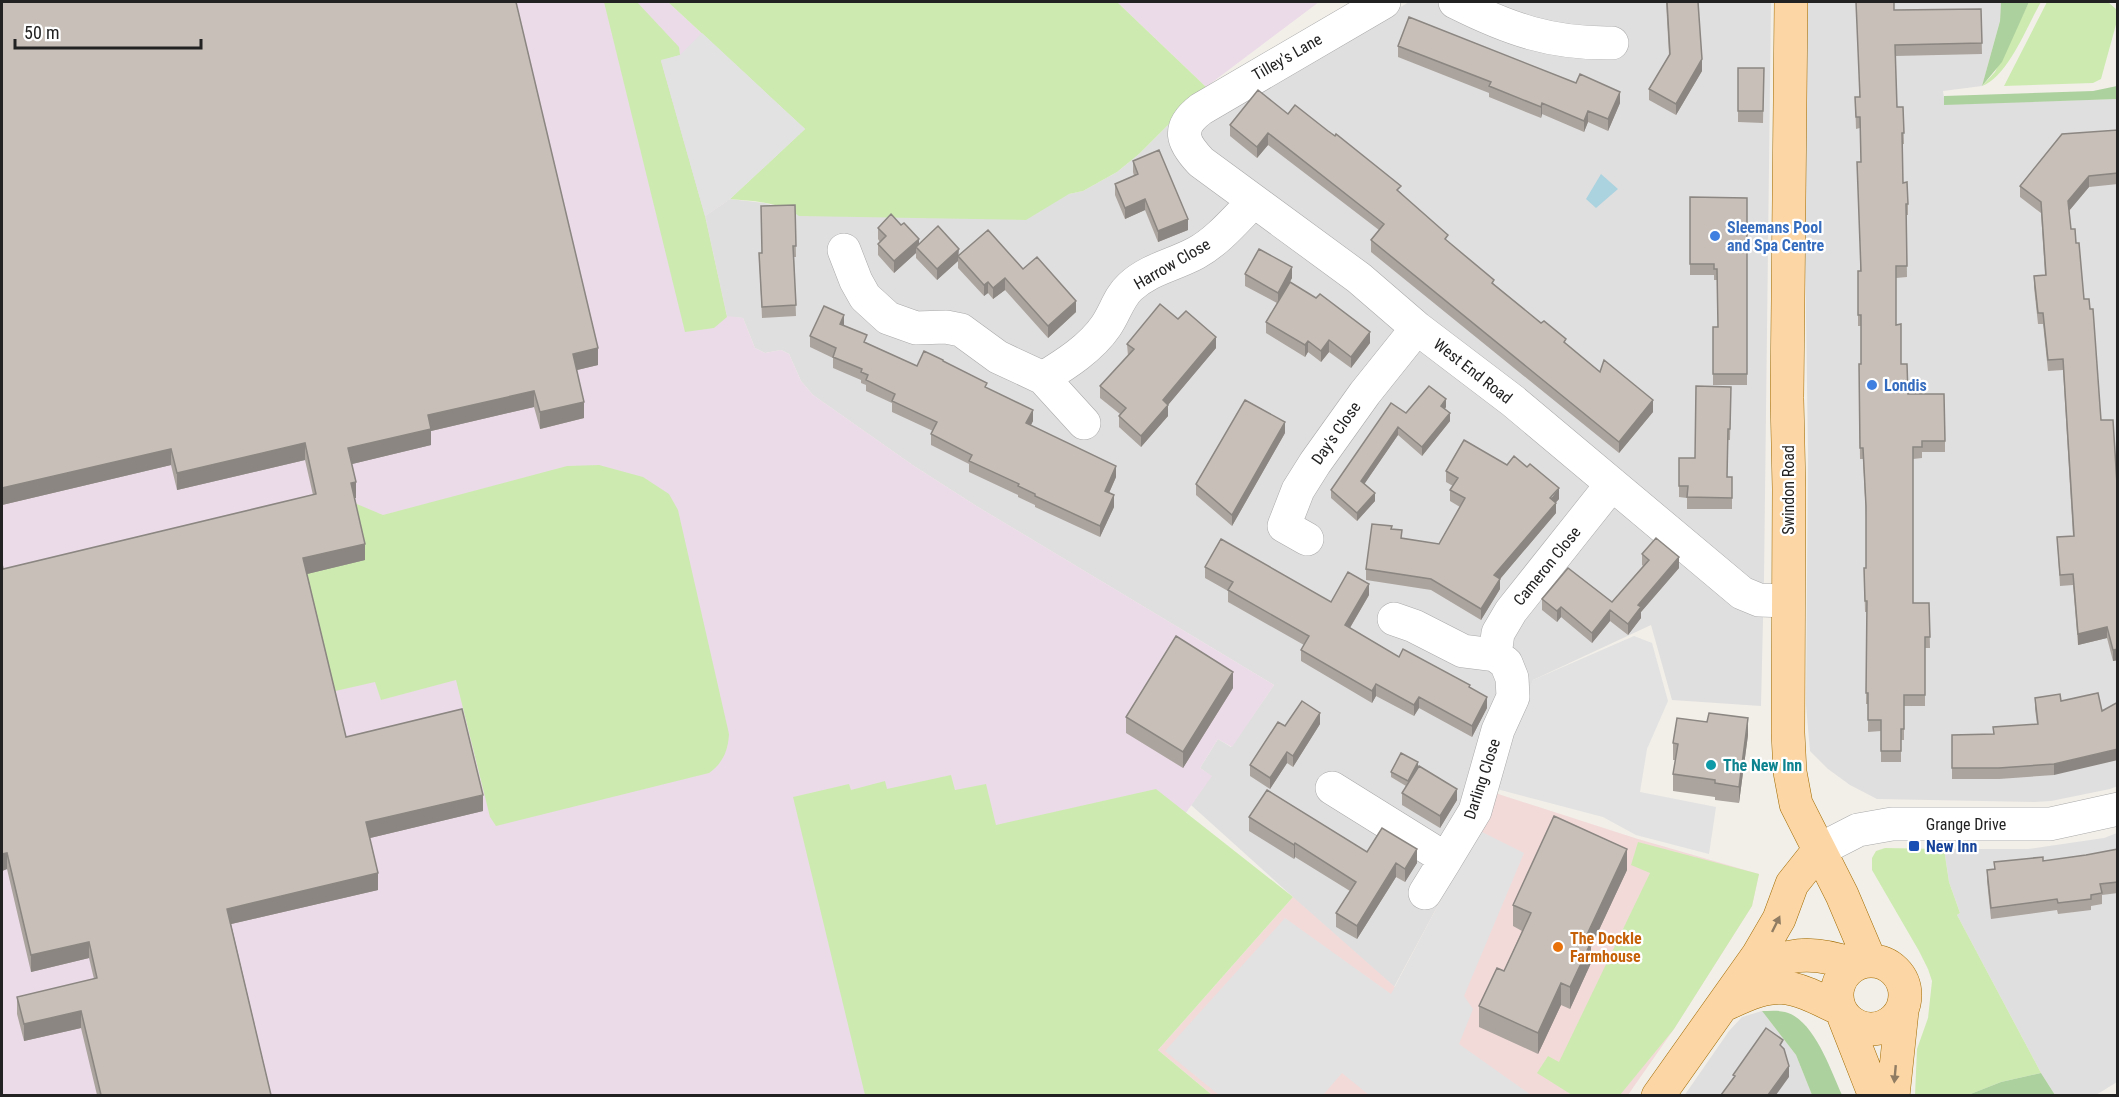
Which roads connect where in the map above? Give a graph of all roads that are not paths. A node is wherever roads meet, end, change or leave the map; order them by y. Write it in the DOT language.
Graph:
graph roads {
  1 [pos="1384,2"];
  2 [pos="1455,2"];
  3 [pos="1791,2"];
  4 [pos="1612,43"];
  5 [pos="1192,116"];
  6 [pos="1254,201"];
  7 [pos="844,250"];
  8 [pos="1417,328"];
  9 [pos="1043,378"];
  10 [pos="1084,423"];
  11 [pos="1612,484"];
  12 [pos="1307,539"];
  13 [pos="1788,601"];
  14 [pos="1394,619"];
  15 [pos="1495,655"];
  16 [pos="1332,788"];
  17 [pos="2118,809"];
  18 [pos="1819,850"];
  19 [pos="1446,859"];
  20 [pos="1425,893"];
  21 [pos="1863,963"];
  22 [pos="1745,974"];
  23 [pos="1724,1005"];
  24 [pos="1902,1011"];
  25 [pos="1842,1013"];
  26 [pos="1658,1095"];
  27 [pos="1875,1095"];
  28 [pos="1893,1095"];
  1 -- 5 [label="street, Tilley's Lane"];
  2 -- 4 [label="street"];
  3 -- 13 [label="main road, Swindon Road"];
  5 -- 6 [label="street, West End Road"];
  6 -- 8 [label="street, West End Road"];
  6 -- 9 [label="street, Harrow Close"];
  7 -- 9 [label="street"];
  8 -- 11 [label="street, West End Road"];
  8 -- 12 [label="street, Day's Close"];
  9 -- 10 [label="street"];
  11 -- 13 [label="street, West End Road"];
  11 -- 15 [label="street, Cameron Close"];
  13 -- 18 [label="main road, Swindon Road"];
  14 -- 15 [label="street"];
  15 -- 19 [label="street, Darling Close"];
  16 -- 19 [label="street"];
  17 -- 18 [label="street, Grange Drive"];
  18 -- 21 [label="main road, Swindon Road"];
  22 -- 18 [label="main road, one-way"];
  19 -- 20 [label="street, Darling Close"];
  21 -- 22 [label="main road"];
  21 -- 24 [label="main road"];
  21 -- 25 [label="main road"];
  22 -- 23 [label="main road"];
  23 -- 25 [label="main road"];
  23 -- 26 [label="main road"];
  24 -- 25 [label="main road"];
  24 -- 28 [label="main road, one-way"];
  25 -- 27 [label="main road"];
}
